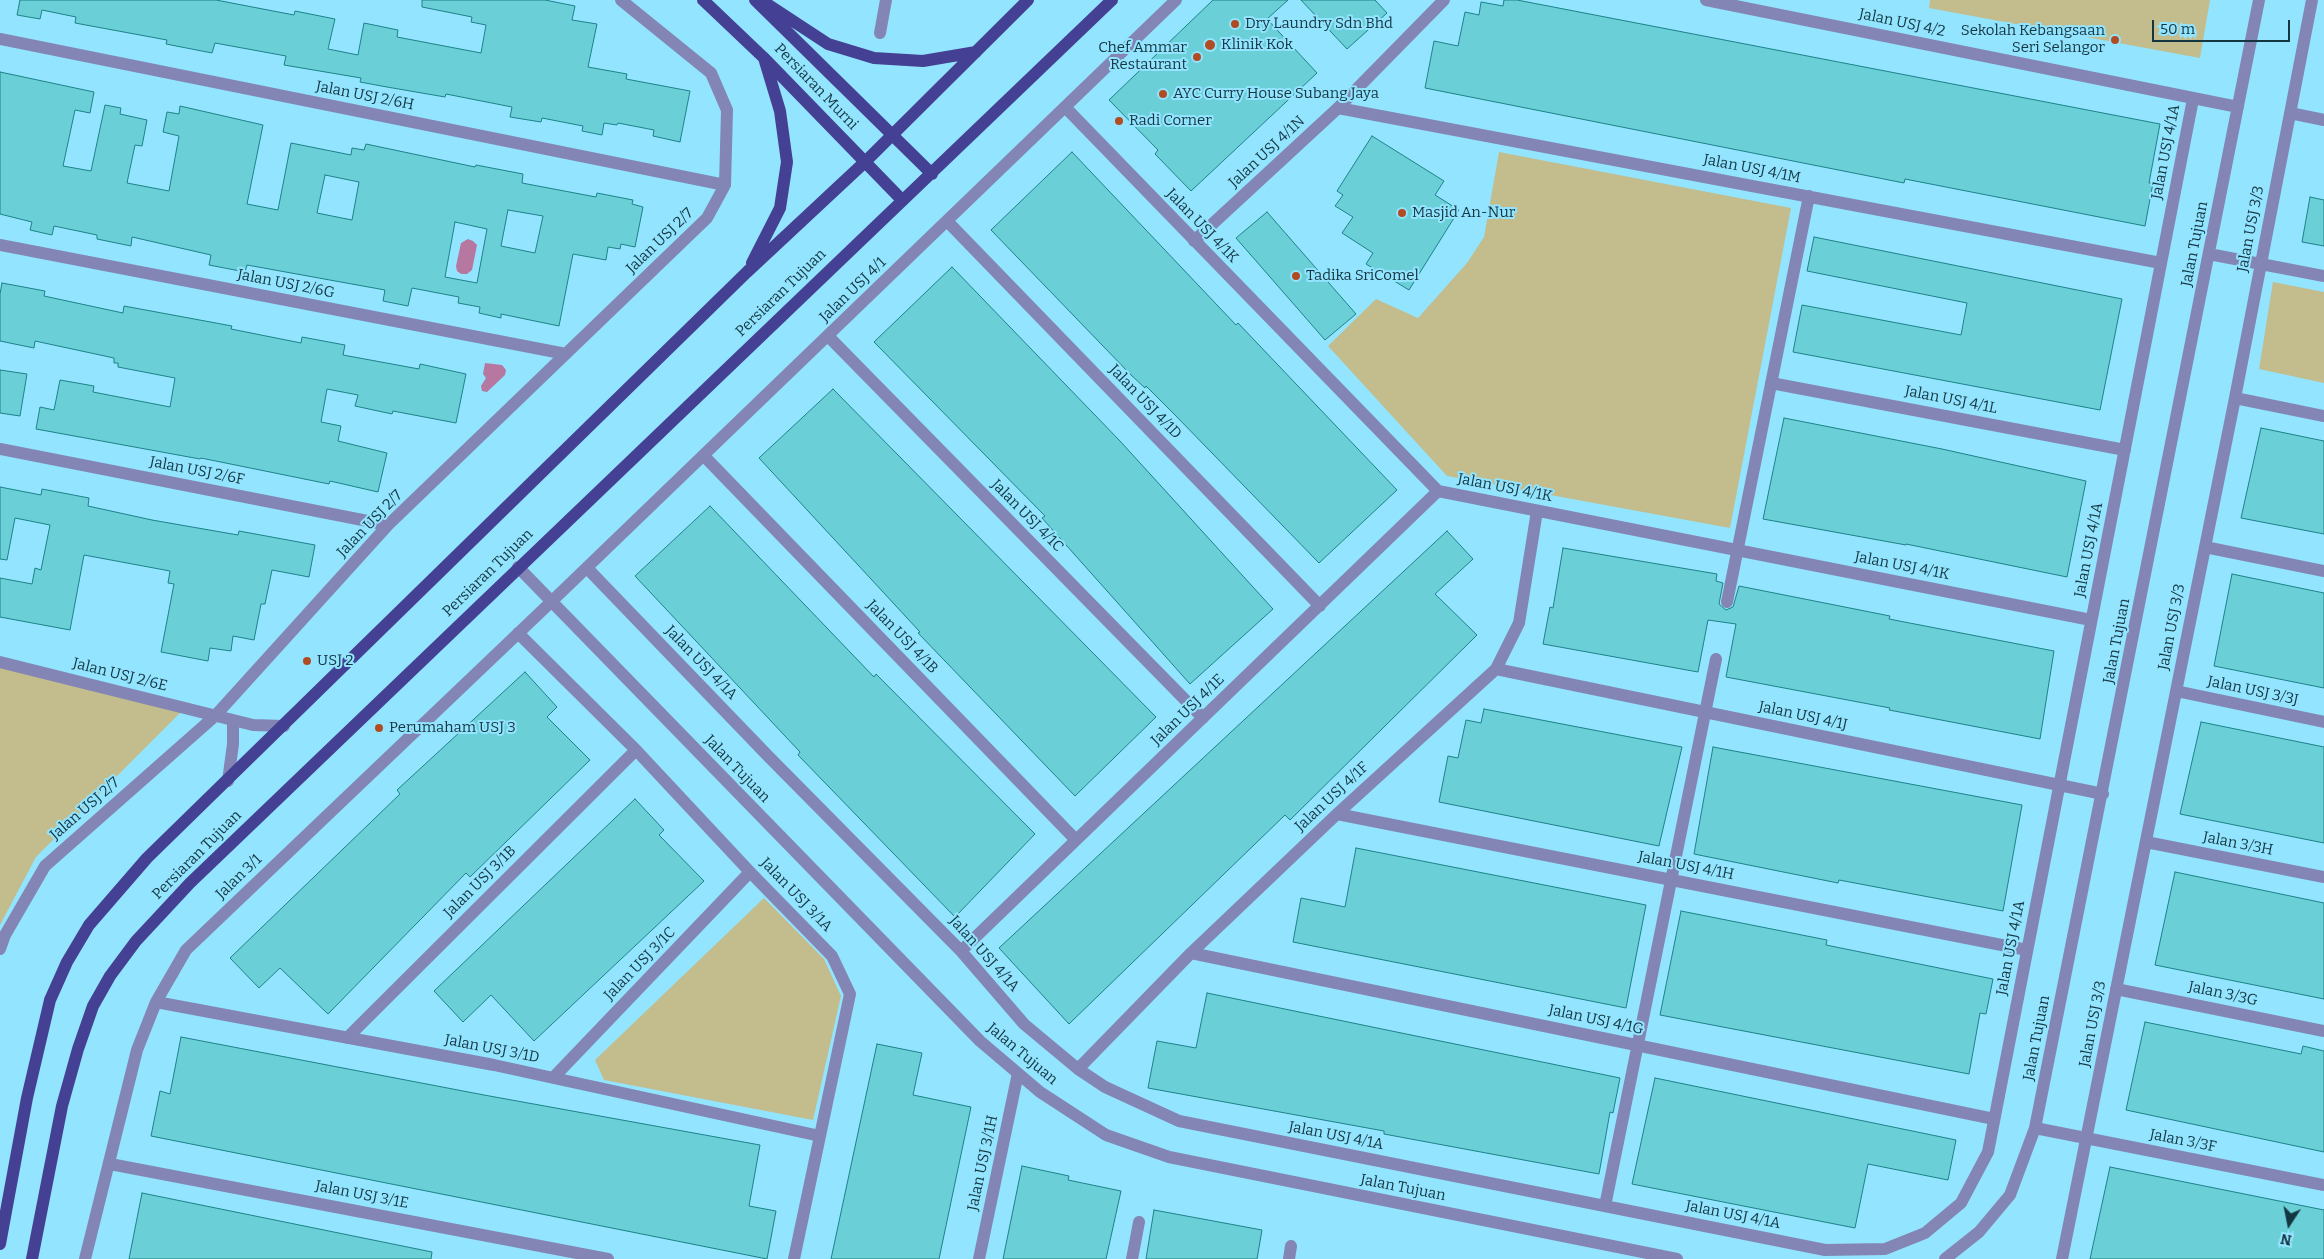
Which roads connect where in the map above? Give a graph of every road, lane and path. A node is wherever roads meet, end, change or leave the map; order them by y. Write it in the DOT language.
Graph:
graph roads {
  1 [pos="621,0"];
  2 [pos="703,0"];
  3 [pos="755,0"];
  4 [pos="760,0"];
  5 [pos="886,0"];
  6 [pos="1028,0"];
  7 [pos="1112,0"];
  8 [pos="1176,0"];
  9 [pos="1444,0"];
  10 [pos="1706,0"];
  11 [pos="2260,0"];
  12 [pos="2312,0"];
  13 [pos="880,33"];
  14 [pos="0,39"];
  15 [pos="976,52"];
  16 [pos="763,56"];
  17 [pos="2193,99"];
  18 [pos="1065,107"];
  19 [pos="2238,107"];
  20 [pos="1338,108"];
  21 [pos="2290,113"];
  22 [pos="2324,120"];
  23 [pos="891,135"];
  24 [pos="866,161"];
  25 [pos="932,174"];
  26 [pos="724,185"];
  27 [pos="1809,196"];
  28 [pos="902,200"];
  29 [pos="947,221"];
  30 [pos="1194,241"];
  31 [pos="0,245"];
  32 [pos="2209,254"];
  33 [pos="2161,263"];
  34 [pos="2261,264"];
  35 [pos="747,272"];
  36 [pos="2324,276"];
  37 [pos="828,336"];
  38 [pos="566,354"];
  39 [pos="1772,383"];
  40 [pos="2235,398"];
  41 [pos="2324,416"];
  42 [pos="0,449"];
  43 [pos="2124,450"];
  44 [pos="704,456"];
  45 [pos="1438,492"];
  46 [pos="1537,511"];
  47 [pos="388,525"];
  48 [pos="2205,547"];
  49 [pos="1738,550"];
  50 [pos="518,567"];
  51 [pos="587,568"];
  52 [pos="2324,571"];
  53 [pos="552,602"];
  54 [pos="1727,602"];
  55 [pos="1320,606"];
  56 [pos="2092,620"];
  57 [pos="518,633"];
  58 [pos="1716,660"];
  59 [pos="0,662"];
  60 [pos="1496,669"];
  61 [pos="2176,691"];
  62 [pos="1705,712"];
  63 [pos="215,716"];
  64 [pos="1203,718"];
  65 [pos="233,720"];
  66 [pos="2324,722"];
  67 [pos="284,726"];
  68 [pos="636,750"];
  69 [pos="228,781"];
  70 [pos="2060,785"];
  71 [pos="2103,794"];
  72 [pos="1338,814"];
  73 [pos="1076,840"];
  74 [pos="2146,842"];
  75 [pos="750,872"];
  76 [pos="2324,877"];
  77 [pos="1671,880"];
  78 [pos="0,949"];
  79 [pos="2027,950"];
  80 [pos="962,951"];
  81 [pos="1191,953"];
  82 [pos="2116,989"];
  83 [pos="156,1002"];
  84 [pos="2324,1031"];
  85 [pos="347,1038"];
  86 [pos="1638,1045"];
  87 [pos="1078,1069"];
  88 [pos="1018,1074"];
  89 [pos="553,1078"];
  90 [pos="1994,1119"];
  91 [pos="2036,1128"];
  92 [pos="820,1136"];
  93 [pos="2086,1138"];
  94 [pos="110,1164"];
  95 [pos="2324,1185"];
  96 [pos="1605,1206"];
  97 [pos="1139,1222"];
  98 [pos="0,1244"];
  99 [pos="1291,1246"];
  100 [pos="32,1259"];
  101 [pos="86,1259"];
  102 [pos="608,1259"];
  103 [pos="794,1259"];
  104 [pos="979,1259"];
  105 [pos="1132,1259"];
  106 [pos="1288,1259"];
  107 [pos="1677,1259"];
  108 [pos="1945,1259"];
  109 [pos="2062,1259"];
  1 -- 26 [label="street, Jalan USJ 2/7"];
  2 -- 16 [label="main road, Persiaran Murni"];
  3 -- 23 [label="main road, Persiaran Murni"];
  4 -- 15 [label="main road"];
  5 -- 13 [label="street"];
  6 -- 15 [label="main road, Persiaran Tujuan"];
  7 -- 25 [label="main road, Persiaran Tujuan"];
  8 -- 18 [label="street, Jalan USJ 4/1"];
  9 -- 20 [label="street, Jalan USJ 4/1N"];
  10 -- 17 [label="street, Jalan USJ 4/2"];
  11 -- 19 [label="street, Jalan Tujuan"];
  12 -- 21 [label="street, Jalan USJ 3/3"];
  14 -- 26 [label="street, Jalan USJ 2/6H"];
  15 -- 23 [label="main road, Persiaran Tujuan"];
  16 -- 24 [label="main road, Persiaran Murni"];
  16 -- 35 [label="main road"];
  17 -- 19 [label="street, Jalan USJ 4/2"];
  17 -- 33 [label="street, Jalan USJ 4/1A"];
  18 -- 29 [label="street, Jalan USJ 4/1"];
  18 -- 30 [label="street, Jalan USJ 4/1K"];
  19 -- 32 [label="street, Jalan Tujuan"];
  20 -- 27 [label="street, Jalan USJ 4/1M"];
  20 -- 30 [label="street, Jalan USJ 4/1N"];
  21 -- 22 [label="street"];
  21 -- 34 [label="street, Jalan USJ 3/3"];
  23 -- 24 [label="main road, Persiaran Tujuan"];
  23 -- 25 [label="main road, Persiaran Murni"];
  24 -- 28 [label="main road, Persiaran Murni"];
  24 -- 35 [label="main road, Persiaran Tujuan"];
  25 -- 28 [label="main road, Persiaran Tujuan"];
  26 -- 38 [label="street, Jalan USJ 2/7"];
  27 -- 33 [label="street, Jalan USJ 4/1M"];
  27 -- 39 [label="street"];
  28 -- 50 [label="main road, Persiaran Tujuan"];
  29 -- 37 [label="street, Jalan USJ 4/1"];
  29 -- 55 [label="street, Jalan USJ 4/1D"];
  30 -- 45 [label="street, Jalan USJ 4/1K"];
  31 -- 38 [label="street, Jalan USJ 2/6G"];
  32 -- 34 [label="street"];
  32 -- 71 [label="street, Jalan Tujuan"];
  33 -- 43 [label="street, Jalan USJ 4/1A"];
  34 -- 36 [label="street"];
  34 -- 40 [label="street, Jalan USJ 3/3"];
  35 -- 67 [label="main road, Persiaran Tujuan"];
  37 -- 44 [label="street, Jalan USJ 4/1"];
  37 -- 64 [label="street, Jalan USJ 4/1C"];
  38 -- 47 [label="street, Jalan USJ 2/7"];
  39 -- 43 [label="street, Jalan USJ 4/1L"];
  39 -- 49 [label="street"];
  40 -- 41 [label="street"];
  40 -- 48 [label="street, Jalan USJ 3/3"];
  42 -- 47 [label="street, Jalan USJ 2/6F"];
  43 -- 56 [label="street, Jalan USJ 4/1A"];
  44 -- 51 [label="street, Jalan USJ 4/1"];
  44 -- 73 [label="street, Jalan USJ 4/1B"];
  45 -- 46 [label="street, Jalan USJ 4/1K"];
  45 -- 55 [label="street, Jalan USJ 4/1E"];
  46 -- 49 [label="street, Jalan USJ 4/1K"];
  46 -- 60 [label="street, Jalan USJ 4/1F"];
  47 -- 63 [label="street, Jalan USJ 2/7"];
  48 -- 52 [label="street"];
  48 -- 61 [label="street, Jalan USJ 3/3"];
  49 -- 54 [label="street"];
  49 -- 56 [label="street, Jalan USJ 4/1K"];
  50 -- 53 [label="street, Jalan Tujuan"];
  50 -- 100 [label="main road, Persiaran Tujuan"];
  51 -- 53 [label="street, Jalan USJ 4/1"];
  51 -- 80 [label="street, Jalan USJ 4/1A"];
  53 -- 57 [label="street, Jalan 3/1"];
  53 -- 88 [label="street, Jalan Tujuan"];
  55 -- 64 [label="street, Jalan USJ 4/1E"];
  56 -- 70 [label="street, Jalan USJ 4/1A"];
  57 -- 68 [label="street, Jalan USJ 3/1A"];
  57 -- 83 [label="street, Jalan 3/1"];
  58 -- 62 [label="street"];
  59 -- 63 [label="street, Jalan USJ 2/6E"];
  60 -- 62 [label="street, Jalan USJ 4/1J"];
  60 -- 72 [label="street, Jalan USJ 4/1F"];
  61 -- 66 [label="street, Jalan USJ 3/3J"];
  61 -- 74 [label="street, Jalan USJ 3/3"];
  62 -- 70 [label="street, Jalan USJ 4/1J"];
  62 -- 77 [label="street"];
  63 -- 65 [label="street, Jalan USJ 2/6E"];
  63 -- 78 [label="street, Jalan USJ 2/7"];
  64 -- 73 [label="street, Jalan USJ 4/1E"];
  65 -- 67 [label="street, Jalan USJ 2/6E"];
  65 -- 69 [label="street"];
  67 -- 69 [label="main road, Persiaran Tujuan"];
  68 -- 75 [label="street, Jalan USJ 3/1A"];
  68 -- 85 [label="street, Jalan USJ 3/1B"];
  69 -- 98 [label="main road, Persiaran Tujuan"];
  70 -- 71 [label="street, Jalan USJ 4/1J"];
  70 -- 79 [label="street, Jalan USJ 4/1A"];
  71 -- 91 [label="street, Jalan Tujuan"];
  72 -- 77 [label="street, Jalan USJ 4/1H"];
  72 -- 81 [label="street, Jalan USJ 4/1F"];
  73 -- 80 [label="street, Jalan USJ 4/1E"];
  74 -- 76 [label="street, Jalan 3/3H"];
  74 -- 82 [label="street, Jalan USJ 3/3"];
  75 -- 89 [label="street, Jalan USJ 3/1C"];
  75 -- 92 [label="street, Jalan USJ 3/1A"];
  77 -- 79 [label="street, Jalan USJ 4/1H"];
  77 -- 86 [label="street"];
  79 -- 90 [label="street, Jalan USJ 4/1A"];
  80 -- 87 [label="street, Jalan USJ 4/1A"];
  81 -- 86 [label="street, Jalan USJ 4/1G"];
  81 -- 87 [label="street, Jalan USJ 4/1F"];
  82 -- 84 [label="street, Jalan 3/3G"];
  82 -- 93 [label="street, Jalan USJ 3/3"];
  83 -- 85 [label="street, Jalan USJ 3/1D"];
  83 -- 94 [label="street, Jalan 3/1"];
  85 -- 89 [label="street, Jalan USJ 3/1D"];
  86 -- 90 [label="street, Jalan USJ 4/1G"];
  86 -- 96 [label="street"];
  87 -- 96 [label="street, Jalan USJ 4/1A"];
  88 -- 104 [label="street, Jalan USJ 3/1H"];
  88 -- 107 [label="street, Jalan Tujuan"];
  89 -- 92 [label="street, Jalan USJ 3/1D"];
  90 -- 96 [label="street, Jalan USJ 4/1A"];
  91 -- 93 [label="street, Jalan 3/3F"];
  91 -- 108 [label="street, Jalan Tujuan"];
  92 -- 103 [label="street, Jalan USJ 3/1A"];
  93 -- 95 [label="street, Jalan 3/3F"];
  93 -- 109 [label="street, Jalan USJ 3/3"];
  94 -- 101 [label="street, Jalan 3/1"];
  94 -- 102 [label="street, Jalan USJ 3/1E"];
  97 -- 105 [label="street"];
  99 -- 106 [label="street"];
}
